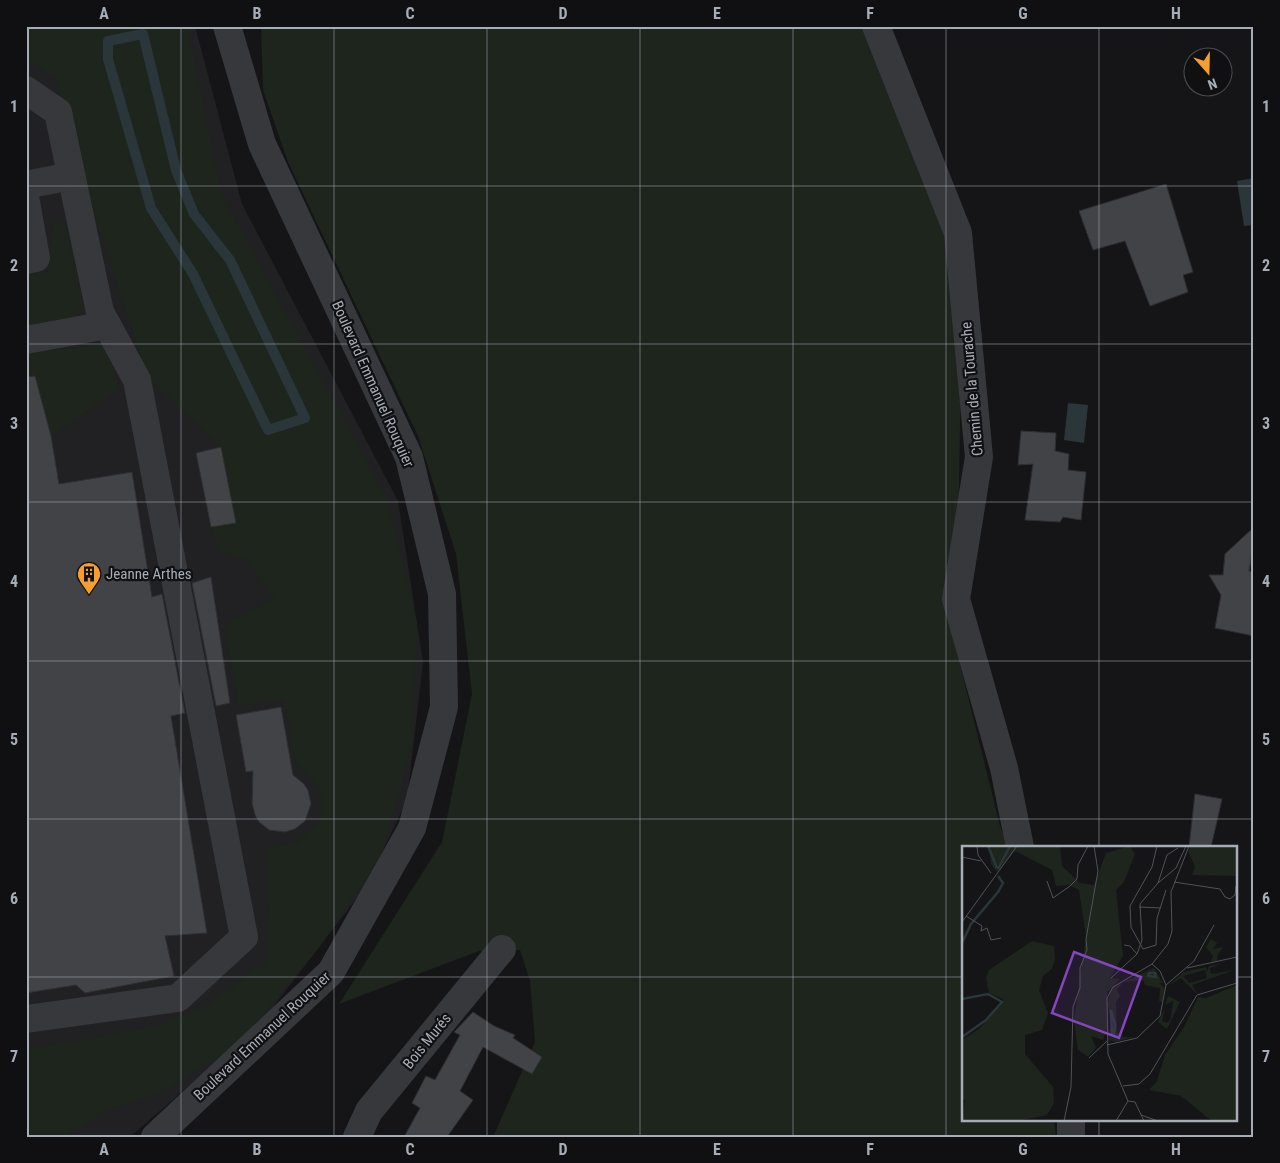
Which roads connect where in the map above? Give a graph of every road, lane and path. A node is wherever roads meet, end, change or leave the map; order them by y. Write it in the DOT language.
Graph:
graph roads {
  1 [pos="227,26"];
  2 [pos="876,26"];
  3 [pos="26,90"];
  4 [pos="71,176"];
  5 [pos="26,185"];
  6 [pos="26,202"];
  7 [pos="26,260"];
  8 [pos="107,325"];
  9 [pos="26,340"];
  10 [pos="1020,846"];
  11 [pos="502,949"];
  12 [pos="26,1019"];
  13 [pos="1072,1120"];
  14 [pos="154,1137"];
  15 [pos="357,1137"];
  16 [pos="1071,1137"];
  1 -- 14 [label="street, Boulevard Emmanuel Rouquier"];
  2 -- 10 [label="street, Chemin de la Tourache"];
  3 -- 4 [label="street"];
  4 -- 5 [label="street"];
  4 -- 8 [label="street"];
  6 -- 7 [label="street"];
  8 -- 9 [label="street"];
  8 -- 12 [label="street"];
  11 -- 15 [label="street, Bois Murés"];
  13 -- 16 [label="street"];
}
